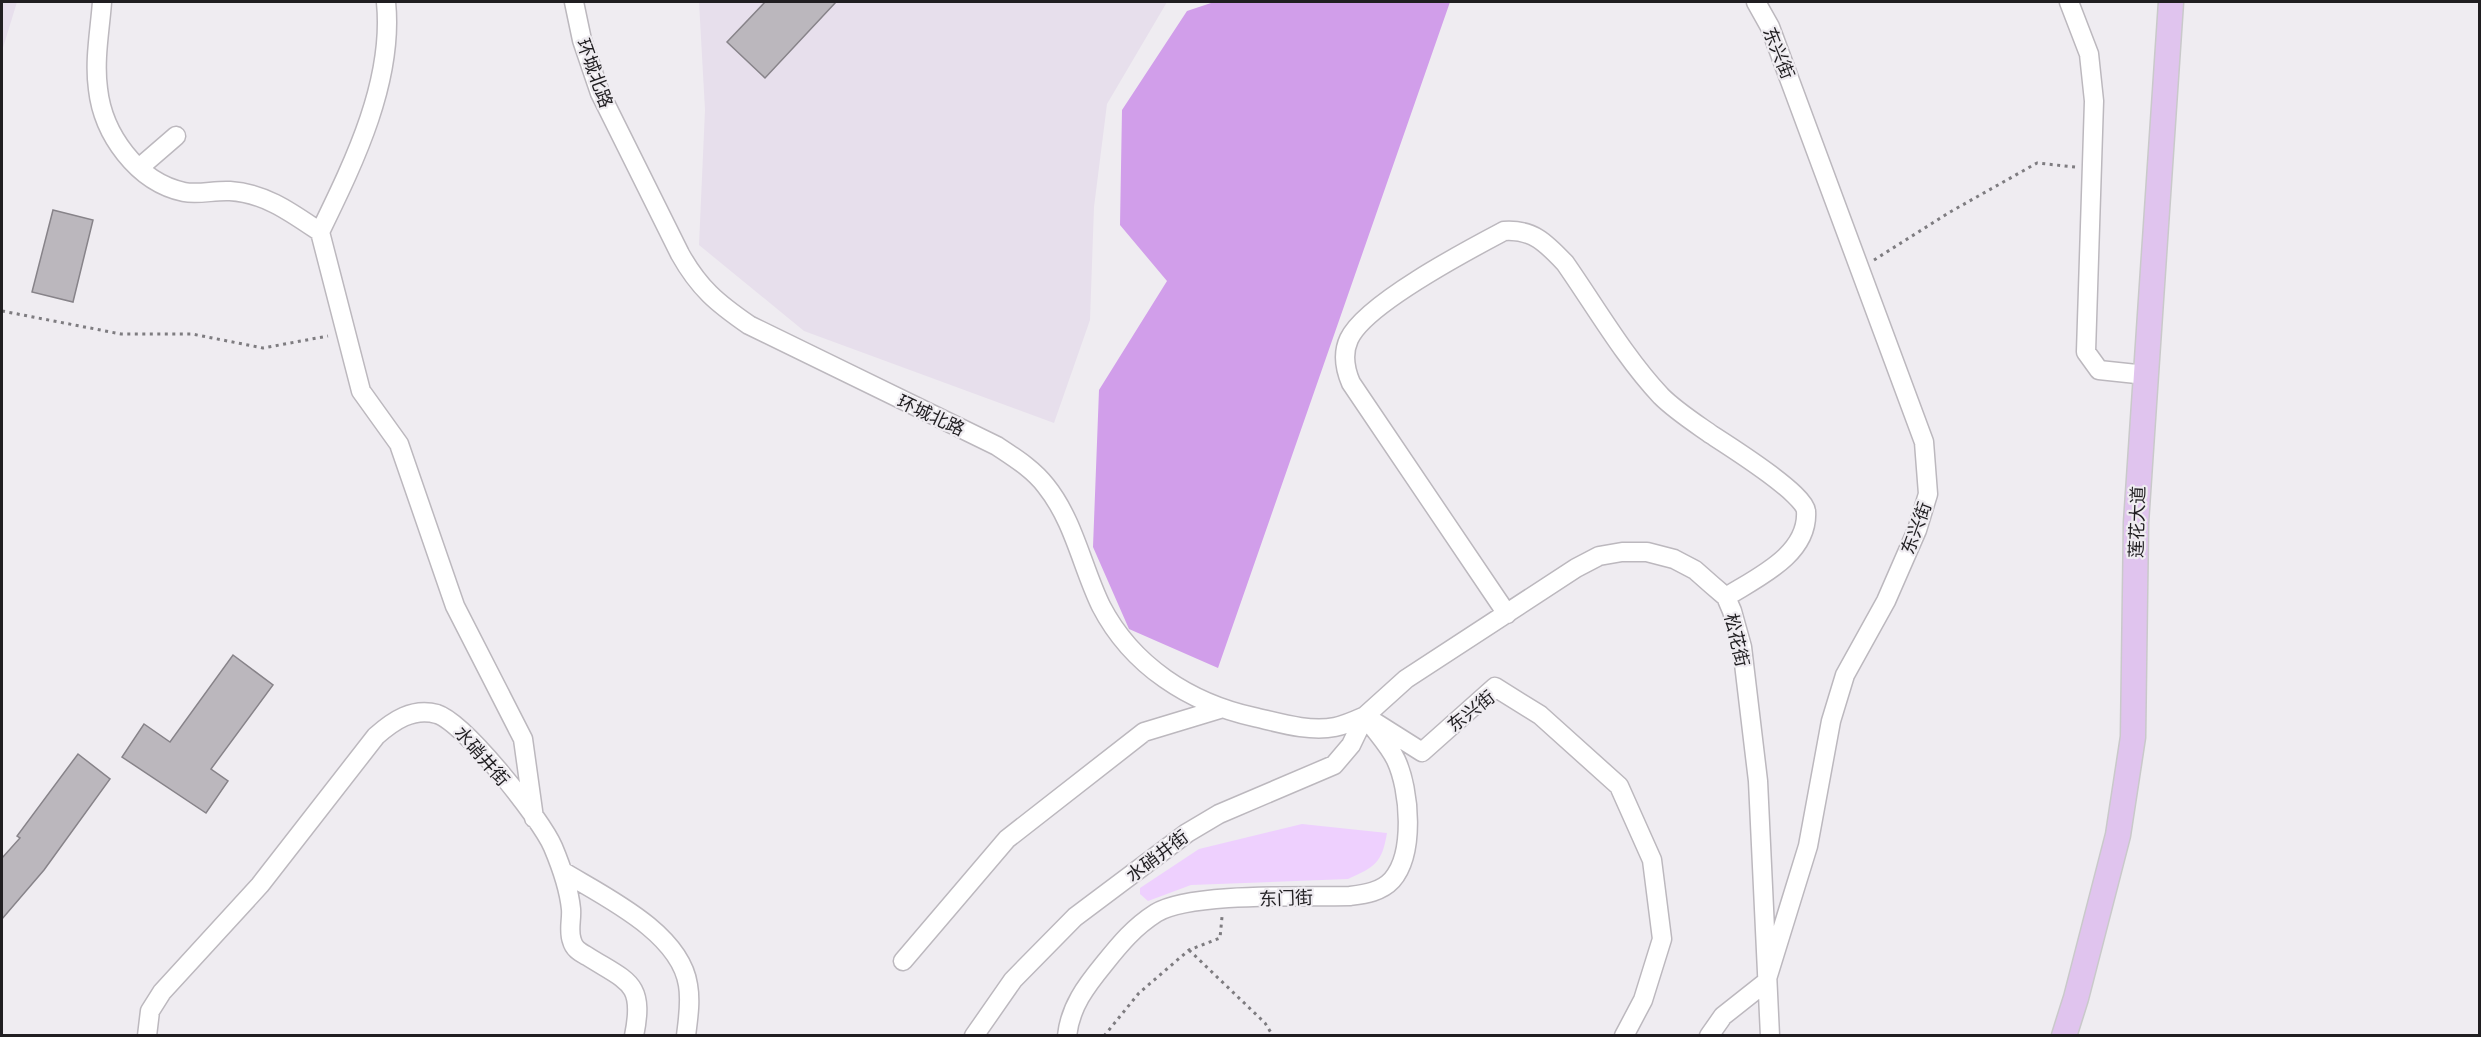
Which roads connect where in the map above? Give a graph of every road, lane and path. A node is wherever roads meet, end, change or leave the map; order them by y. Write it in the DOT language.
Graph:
graph roads {
  1 [pos="102,2"];
  2 [pos="386,2"];
  3 [pos="574,2"];
  4 [pos="1756,2"];
  5 [pos="2068,2"];
  6 [pos="2171,2"];
  7 [pos="176,136"];
  8 [pos="139,168"];
  9 [pos="2092,169"];
  10 [pos="320,232"];
  11 [pos="1860,269"];
  12 [pos="2,311"];
  13 [pos="346,333"];
  14 [pos="2146,375"];
  15 [pos="1726,597"];
  16 [pos="1507,614"];
  17 [pos="1220,709"];
  18 [pos="1365,716"];
  19 [pos="534,818"];
  20 [pos="561,871"];
  21 [pos="1224,900"];
  22 [pos="1189,950"];
  23 [pos="903,961"];
  24 [pos="1766,982"];
  25 [pos="147,1035"];
  26 [pos="634,1035"];
  27 [pos="686,1035"];
  28 [pos="974,1035"];
  29 [pos="1067,1035"];
  30 [pos="1104,1035"];
  31 [pos="1273,1035"];
  32 [pos="1624,1035"];
  33 [pos="1709,1035"];
  34 [pos="1770,1035"];
  35 [pos="2064,1035"];
  1 -- 8 [label="street"];
  2 -- 10 [label="street"];
  3 -- 17 [label="street, 环城北路"];
  4 -- 11 [label="street, 东兴街"];
  5 -- 9 [label="street"];
  6 -- 14 [label="main road, 莲花大道"];
  7 -- 8 [label="street"];
  8 -- 10 [label="street"];
  9 -- 11 [label="path"];
  9 -- 14 [label="street"];
  10 -- 13 [label="street"];
  11 -- 24 [label="street, 东兴街"];
  12 -- 13 [label="path"];
  13 -- 19 [label="street"];
  14 -- 35 [label="main road, 莲花大道"];
  15 -- 16 [label="street, 松花街"];
  15 -- 16 [label="street"];
  15 -- 24 [label="street, 松花街"];
  16 -- 18 [label="street, 松花街"];
  17 -- 18 [label="street, 环城北路"];
  17 -- 23 [label="street"];
  18 -- 21 [label="street, 东门街"];
  18 -- 28 [label="street, 水硝井街"];
  18 -- 32 [label="street, 东兴街"];
  19 -- 20 [label="street, 水硝井街"];
  19 -- 25 [label="street, 水硝井街"];
  20 -- 26 [label="street, 水硝井街"];
  20 -- 27 [label="street"];
  21 -- 22 [label="path"];
  21 -- 29 [label="street, 东门街"];
  22 -- 30 [label="path"];
  22 -- 31 [label="path"];
  24 -- 33 [label="street"];
  24 -- 34 [label="street, 松花街"];
}
